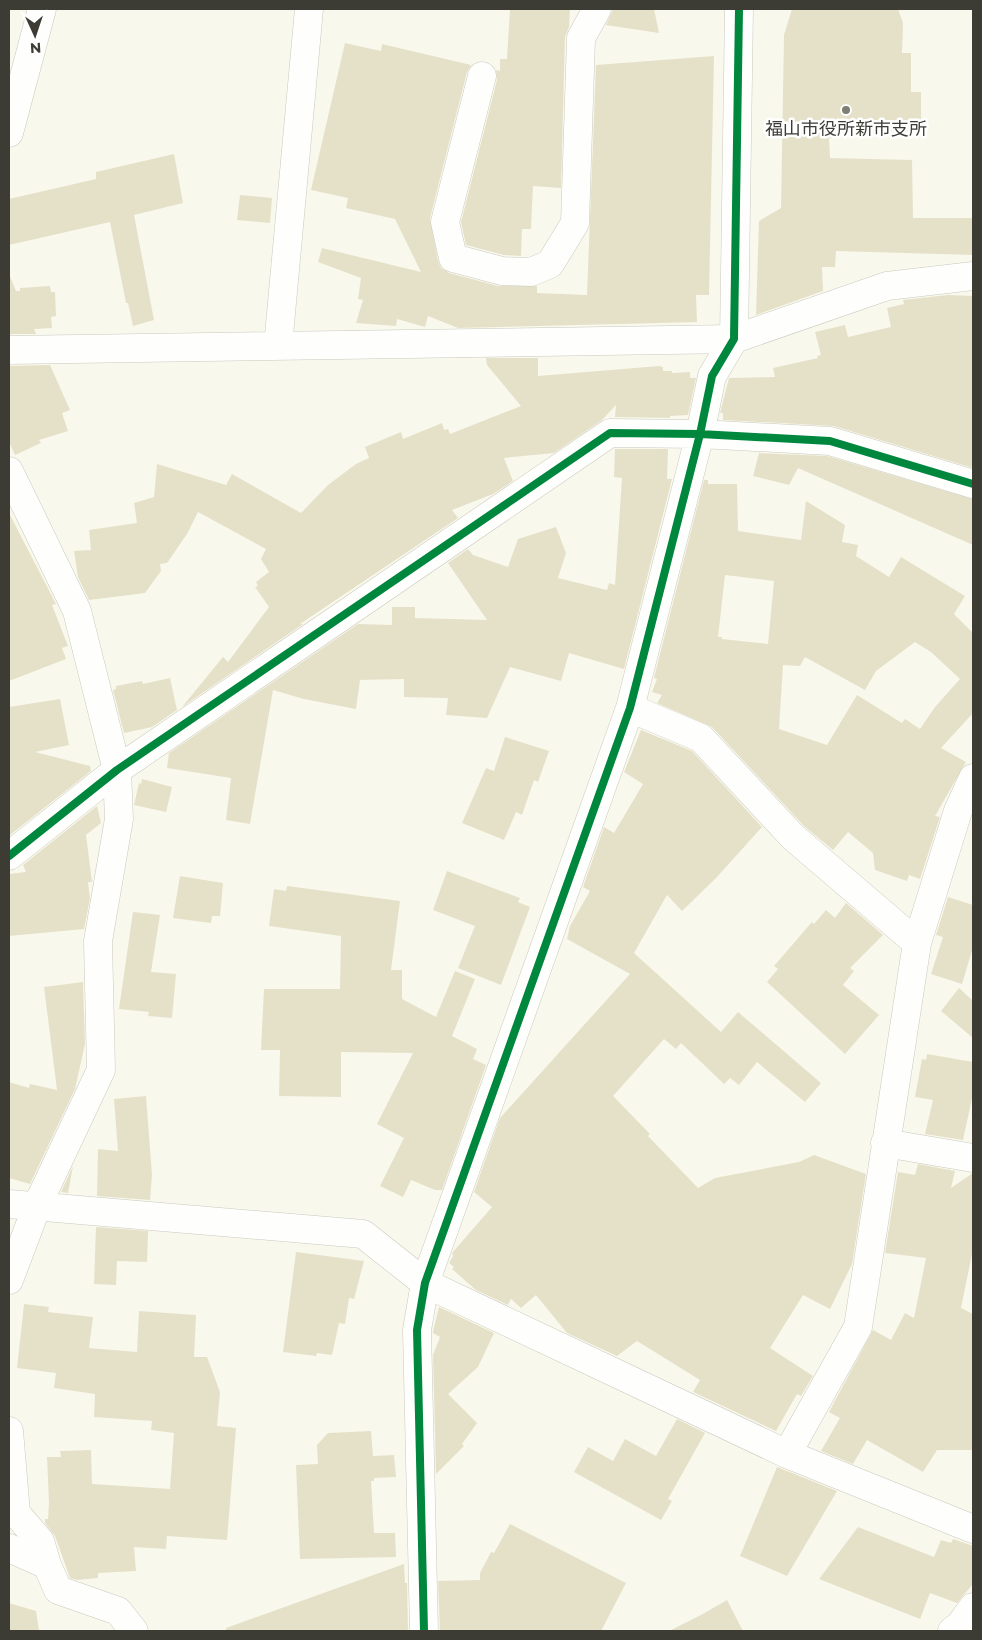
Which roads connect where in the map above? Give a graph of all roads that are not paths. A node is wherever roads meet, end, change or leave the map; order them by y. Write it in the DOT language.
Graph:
graph roads {
  1 [pos="42,9"];
  2 [pos="309,9"];
  3 [pos="597,9"];
  4 [pos="739,9"];
  5 [pos="482,76"];
  6 [pos="9,133"];
  7 [pos="973,276"];
  8 [pos="734,339"];
  9 [pos="278,346"];
  10 [pos="9,350"];
  11 [pos="700,434"];
  12 [pos="9,471"];
  13 [pos="973,484"];
  14 [pos="630,708"];
  15 [pos="117,770"];
  16 [pos="973,778"];
  17 [pos="9,856"];
  18 [pos="917,943"];
  19 [pos="885,1143"];
  20 [pos="973,1158"];
  21 [pos="9,1204"];
  22 [pos="37,1206"];
  23 [pos="9,1280"];
  24 [pos="425,1283"];
  25 [pos="9,1431"];
  26 [pos="787,1454"];
  27 [pos="973,1529"];
  28 [pos="9,1548"];
  29 [pos="47,1566"];
  30 [pos="973,1607"];
  31 [pos="134,1631"];
  32 [pos="424,1631"];
  33 [pos="952,1631"];
  1 -- 6 [label="street"];
  2 -- 9 [label="street"];
  3 -- 5 [label="street"];
  4 -- 8 [label="street"];
  7 -- 8 [label="street"];
  8 -- 9 [label="street"];
  8 -- 11 [label="street"];
  9 -- 10 [label="street"];
  11 -- 13 [label="street"];
  11 -- 14 [label="street"];
  11 -- 15 [label="street"];
  12 -- 15 [label="street"];
  14 -- 18 [label="street"];
  14 -- 24 [label="street"];
  15 -- 17 [label="street"];
  15 -- 22 [label="street"];
  16 -- 18 [label="street"];
  18 -- 19 [label="street"];
  19 -- 20 [label="street"];
  19 -- 26 [label="street"];
  21 -- 22 [label="street"];
  22 -- 23 [label="street"];
  22 -- 24 [label="street"];
  24 -- 26 [label="street"];
  24 -- 32 [label="street"];
  25 -- 29 [label="street"];
  26 -- 27 [label="street"];
  28 -- 29 [label="street"];
  29 -- 31 [label="street"];
  30 -- 33 [label="street"];
}
